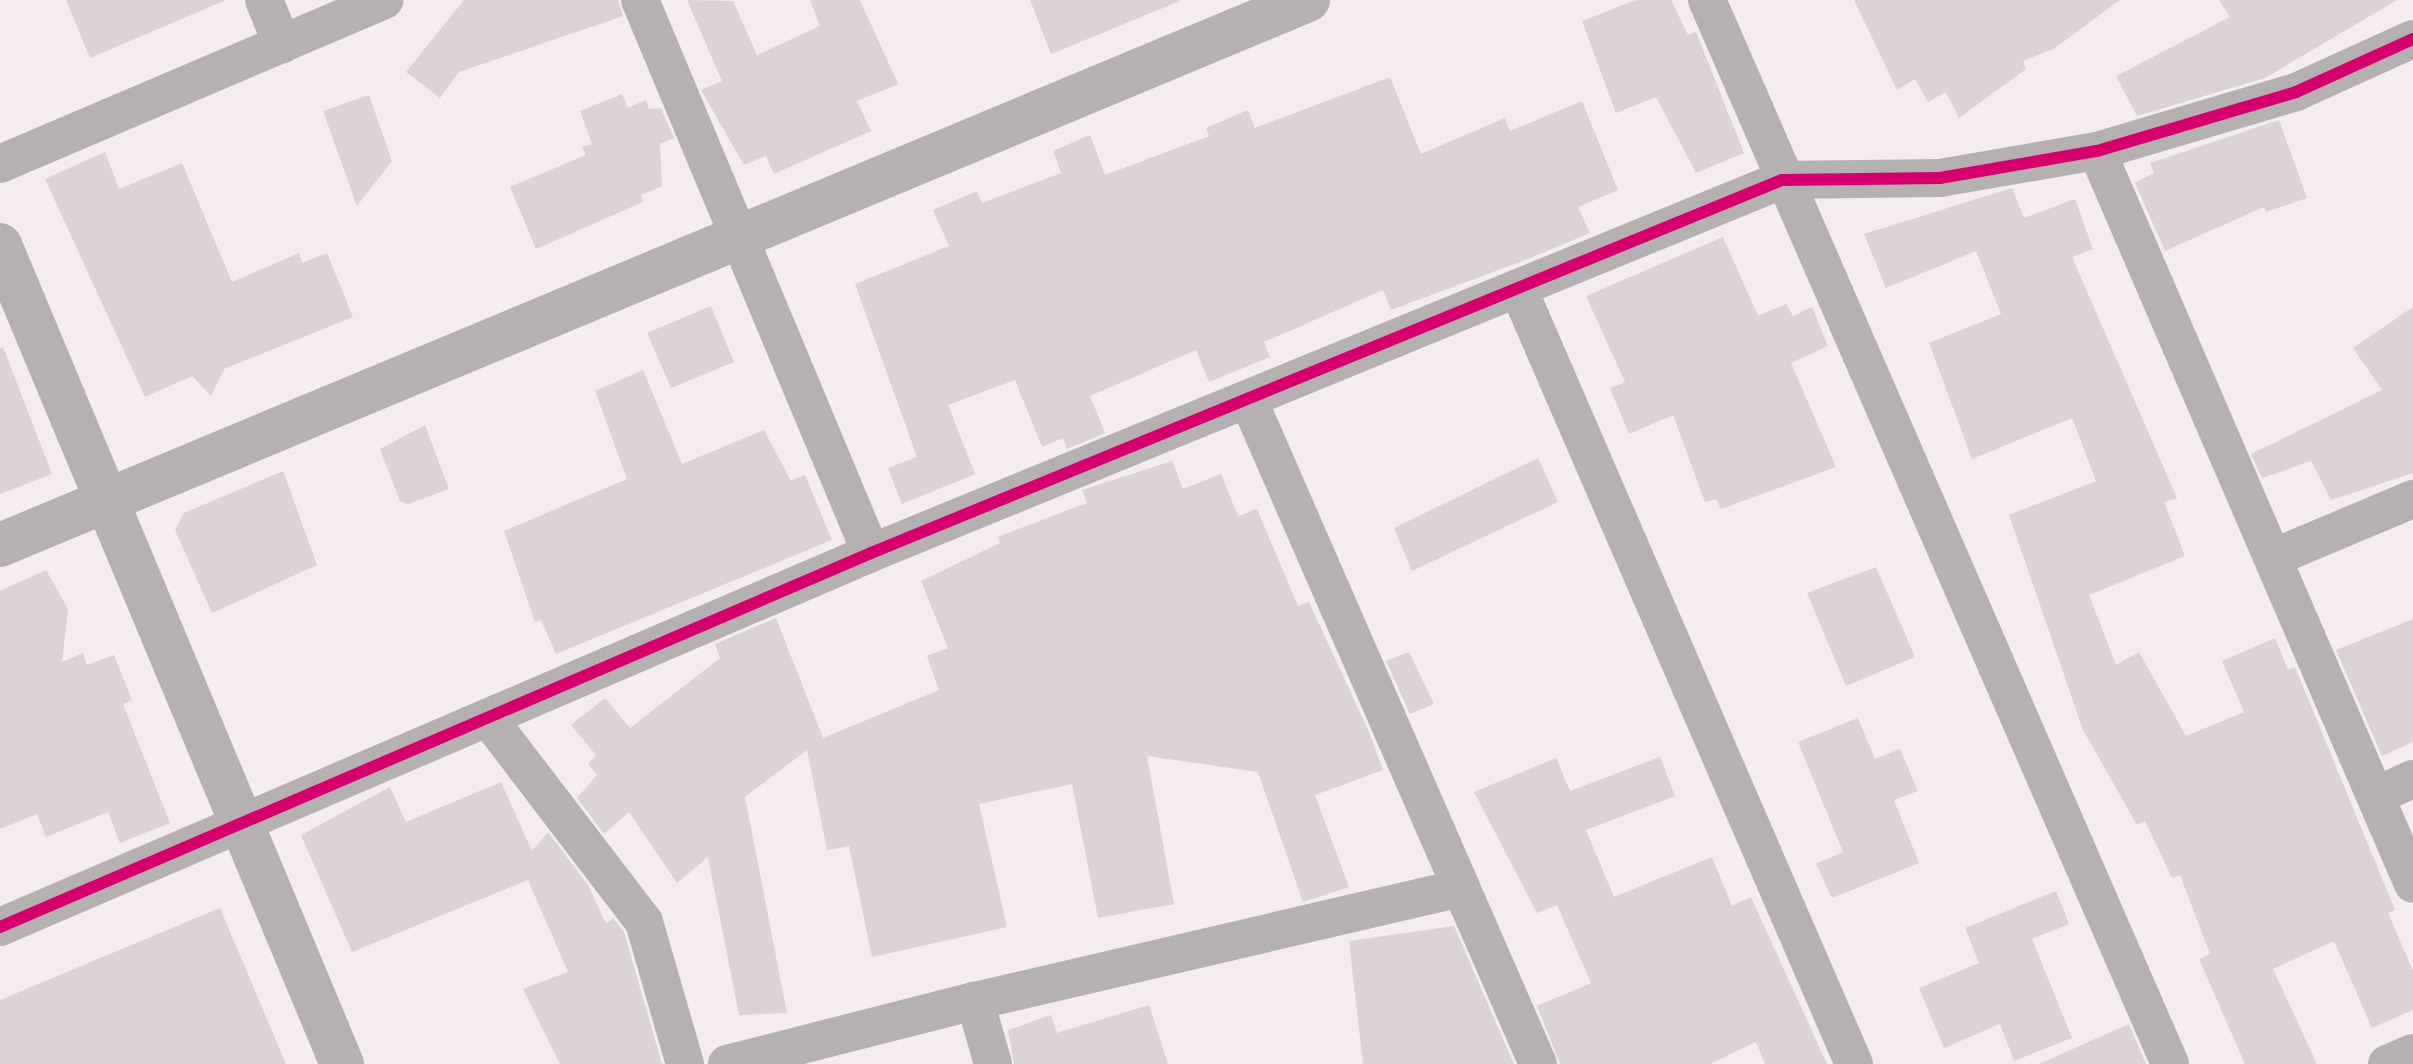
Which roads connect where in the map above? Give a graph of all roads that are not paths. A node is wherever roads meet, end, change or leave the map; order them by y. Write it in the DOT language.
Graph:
graph roads {
  1 [pos="264,0"];
  2 [pos="384,0"];
  3 [pos="640,0"];
  4 [pos="1308,0"];
  5 [pos="1707,0"];
  6 [pos="2413,39"];
  7 [pos="282,44"];
  8 [pos="2097,151"];
  9 [pos="0,164"];
  10 [pos="1782,180"];
  11 [pos="736,239"];
  12 [pos="0,245"];
  13 [pos="1518,288"];
  14 [pos="1248,399"];
  15 [pos="108,499"];
  16 [pos="2413,499"];
  17 [pos="0,545"];
  18 [pos="871,553"];
  19 [pos="2275,557"];
  20 [pos="488,718"];
  21 [pos="2413,779"];
  22 [pos="2378,795"];
  23 [pos="243,823"];
  24 [pos="2413,884"];
  25 [pos="1461,888"];
  26 [pos="0,927"];
  27 [pos="975,1001"];
  28 [pos="2413,1053"];
  29 [pos="342,1064"];
  30 [pos="685,1064"];
  31 [pos="727,1064"];
  32 [pos="993,1064"];
  33 [pos="1538,1064"];
  34 [pos="1854,1064"];
  35 [pos="2170,1064"];
  36 [pos="2387,1064"];
  1 -- 7 [label="street"];
  2 -- 7 [label="street"];
  3 -- 11 [label="street"];
  4 -- 11 [label="street"];
  5 -- 10 [label="street"];
  6 -- 8 [label="street"];
  7 -- 9 [label="street"];
  8 -- 10 [label="street"];
  8 -- 19 [label="street"];
  10 -- 13 [label="street"];
  10 -- 35 [label="street"];
  11 -- 15 [label="street"];
  11 -- 18 [label="street"];
  12 -- 15 [label="street"];
  13 -- 14 [label="street"];
  13 -- 34 [label="street"];
  14 -- 18 [label="street"];
  14 -- 25 [label="street"];
  15 -- 17 [label="street"];
  15 -- 23 [label="street"];
  16 -- 19 [label="street"];
  18 -- 20 [label="street"];
  19 -- 22 [label="street"];
  20 -- 23 [label="street"];
  20 -- 30 [label="street"];
  21 -- 22 [label="street"];
  22 -- 24 [label="street"];
  23 -- 26 [label="street"];
  23 -- 29 [label="street"];
  25 -- 27 [label="street"];
  25 -- 33 [label="street"];
  27 -- 31 [label="street"];
  27 -- 32 [label="street"];
  28 -- 36 [label="street"];
}
